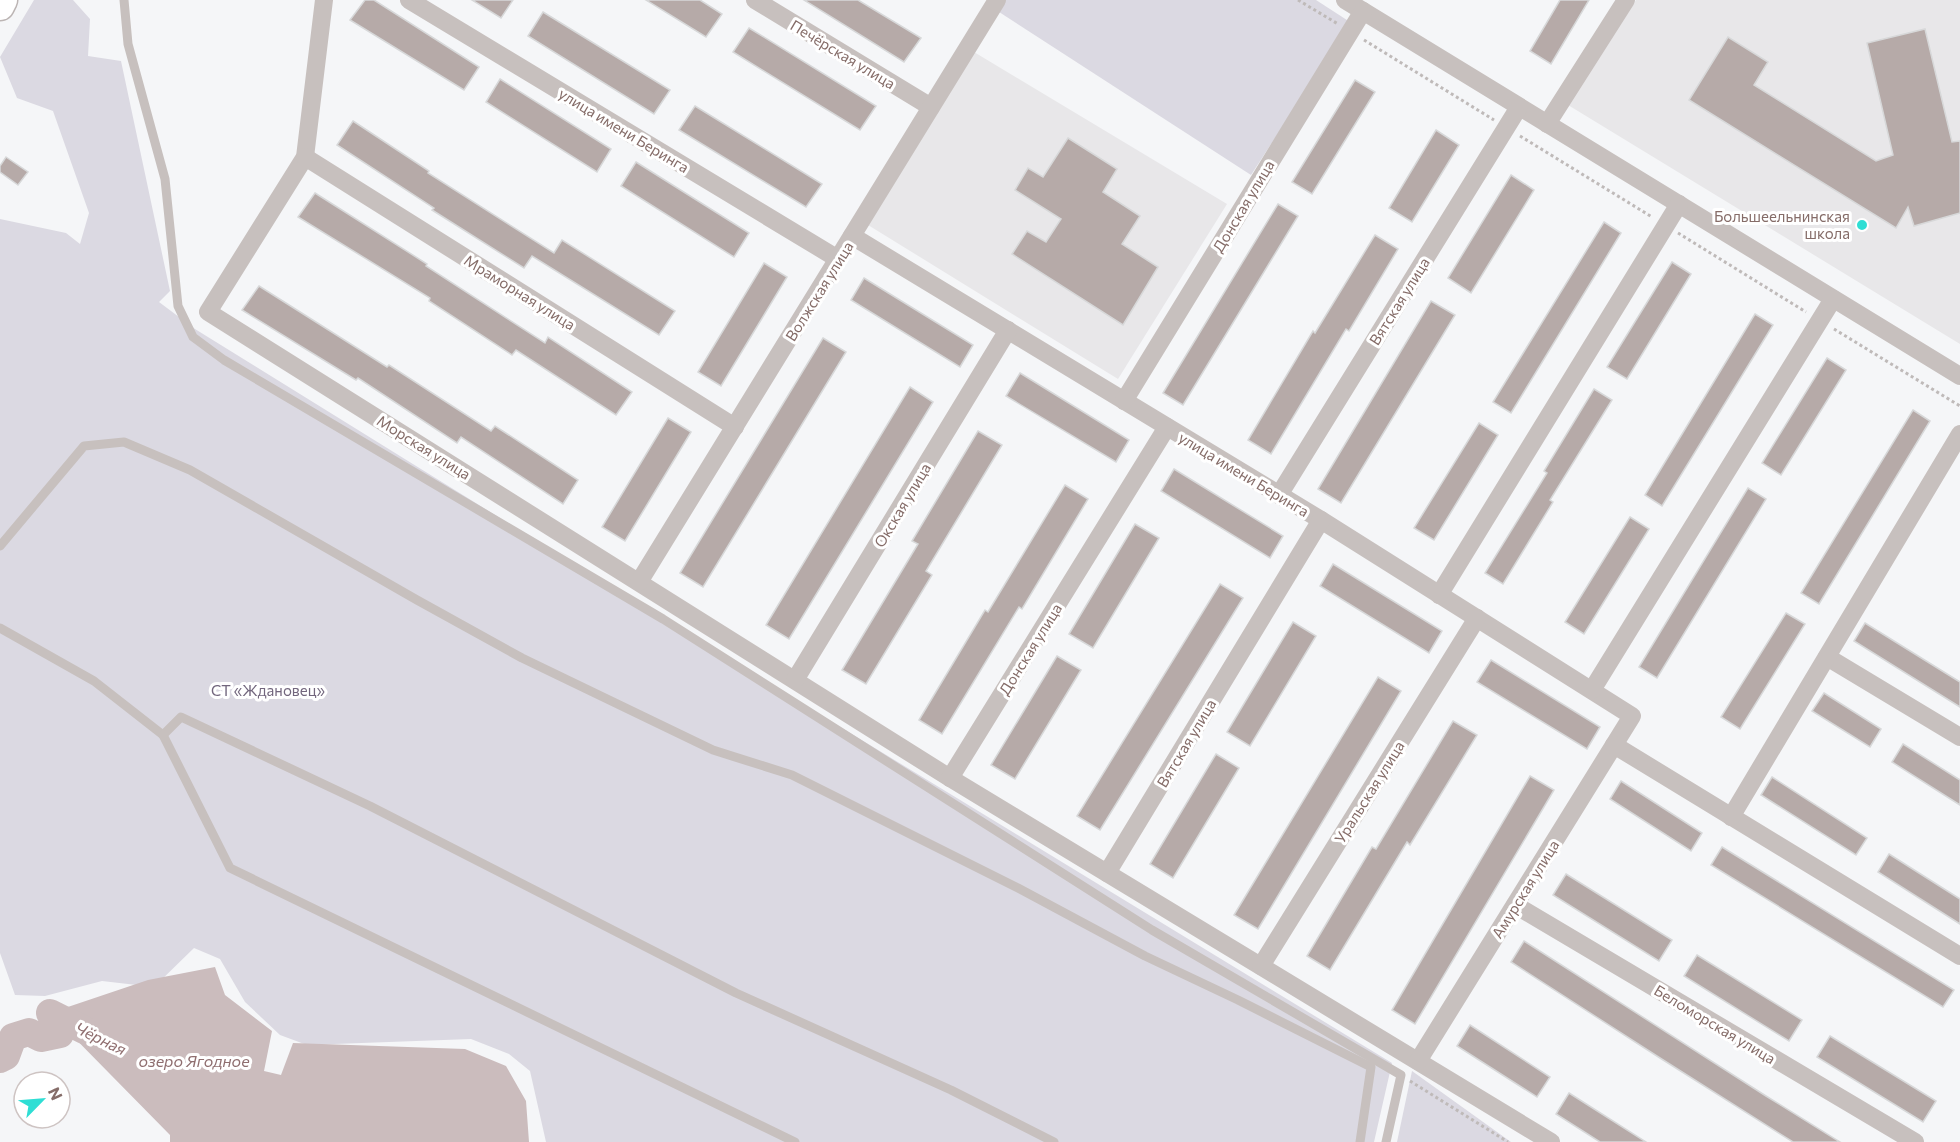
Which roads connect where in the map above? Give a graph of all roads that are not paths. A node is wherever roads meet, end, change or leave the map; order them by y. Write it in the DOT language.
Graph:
graph roads {
  1 [pos="3,0"];
  2 [pos="124,0"];
  3 [pos="324,0"];
  4 [pos="409,0"];
  5 [pos="755,0"];
  6 [pos="997,0"];
  7 [pos="1345,0"];
  8 [pos="1626,0"];
  9 [pos="0,6"];
  10 [pos="1363,11"];
  11 [pos="931,107"];
  12 [pos="1519,107"];
  13 [pos="1547,124"];
  14 [pos="305,157"];
  15 [pos="1679,204"];
  16 [pos="852,236"];
  17 [pos="838,259"];
  18 [pos="1833,299"];
  19 [pos="1008,330"];
  20 [pos="1960,376"];
  21 [pos="1124,401"];
  22 [pos="735,427"];
  23 [pos="1167,427"];
  24 [pos="1960,434"];
  25 [pos="1279,495"];
  26 [pos="1321,520"];
  27 [pos="0,546"];
  28 [pos="639,582"];
  29 [pos="1439,595"];
  30 [pos="1477,618"];
  31 [pos="0,628"];
  32 [pos="1827,657"];
  33 [pos="795,680"];
  34 [pos="1592,690"];
  35 [pos="1632,716"];
  36 [pos="163,735"];
  37 [pos="1960,737"];
  38 [pos="1614,745"];
  39 [pos="950,778"];
  40 [pos="1731,817"];
  41 [pos="1107,873"];
  42 [pos="1515,905"];
  43 [pos="1960,956"];
  44 [pos="1261,966"];
  45 [pos="1418,1061"];
  46 [pos="795,1142"];
  47 [pos="1054,1142"];
  48 [pos="1360,1142"];
  49 [pos="1386,1142"];
  50 [pos="1551,1142"];
  51 [pos="1915,1142"];
  1 -- 9 [label="main road"];
  2 -- 49 [label="lane"];
  3 -- 14 [label="street"];
  4 -- 17 [label="street, улица имени Беринга"];
  5 -- 11 [label="street, Печёрская улица"];
  6 -- 11 [label="street, Волжская улица"];
  7 -- 10 [label="street"];
  8 -- 13 [label="street"];
  10 -- 12 [label="street"];
  10 -- 21 [label="street, Донская улица"];
  11 -- 16 [label="street, Волжская улица"];
  12 -- 13 [label="street"];
  12 -- 25 [label="street, Вятская улица"];
  13 -- 15 [label="street"];
  14 -- 22 [label="street, Мраморная улица"];
  14 -- 28 [label="street, Морская улица"];
  15 -- 18 [label="street"];
  15 -- 29 [label="street"];
  16 -- 17 [label="street, Волжская улица"];
  16 -- 19 [label="street, улица имени Беринга"];
  17 -- 22 [label="street, Волжская улица"];
  18 -- 20 [label="street"];
  18 -- 34 [label="street"];
  19 -- 21 [label="street, улица имени Беринга"];
  19 -- 33 [label="street, Окская улица"];
  21 -- 23 [label="street, улица имени Беринга"];
  22 -- 28 [label="street, Волжская улица"];
  23 -- 25 [label="street, улица имени Беринга"];
  23 -- 39 [label="street, Донская улица"];
  24 -- 32 [label="street"];
  25 -- 26 [label="street, улица имени Беринга"];
  26 -- 29 [label="street, улица имени Беринга"];
  26 -- 41 [label="street, Вятская улица"];
  27 -- 48 [label="lane"];
  28 -- 33 [label="street, Морская улица"];
  29 -- 30 [label="street, улица имени Беринга"];
  30 -- 34 [label="street, улица имени Беринга"];
  30 -- 44 [label="street, Уральская улица"];
  31 -- 36 [label="lane"];
  32 -- 37 [label="street"];
  32 -- 40 [label="street"];
  33 -- 39 [label="street, Морская улица"];
  34 -- 35 [label="street, улица имени Беринга"];
  35 -- 38 [label="street, Амурская улица"];
  36 -- 46 [label="lane"];
  36 -- 47 [label="lane"];
  38 -- 40 [label="street"];
  38 -- 42 [label="street, Амурская улица"];
  39 -- 41 [label="street, Морская улица"];
  40 -- 43 [label="street"];
  41 -- 44 [label="street, Морская улица"];
  42 -- 45 [label="street, Амурская улица"];
  42 -- 51 [label="street, Беломорская улица"];
  44 -- 45 [label="street, Морская улица"];
  45 -- 50 [label="street, Морская улица"];
}
